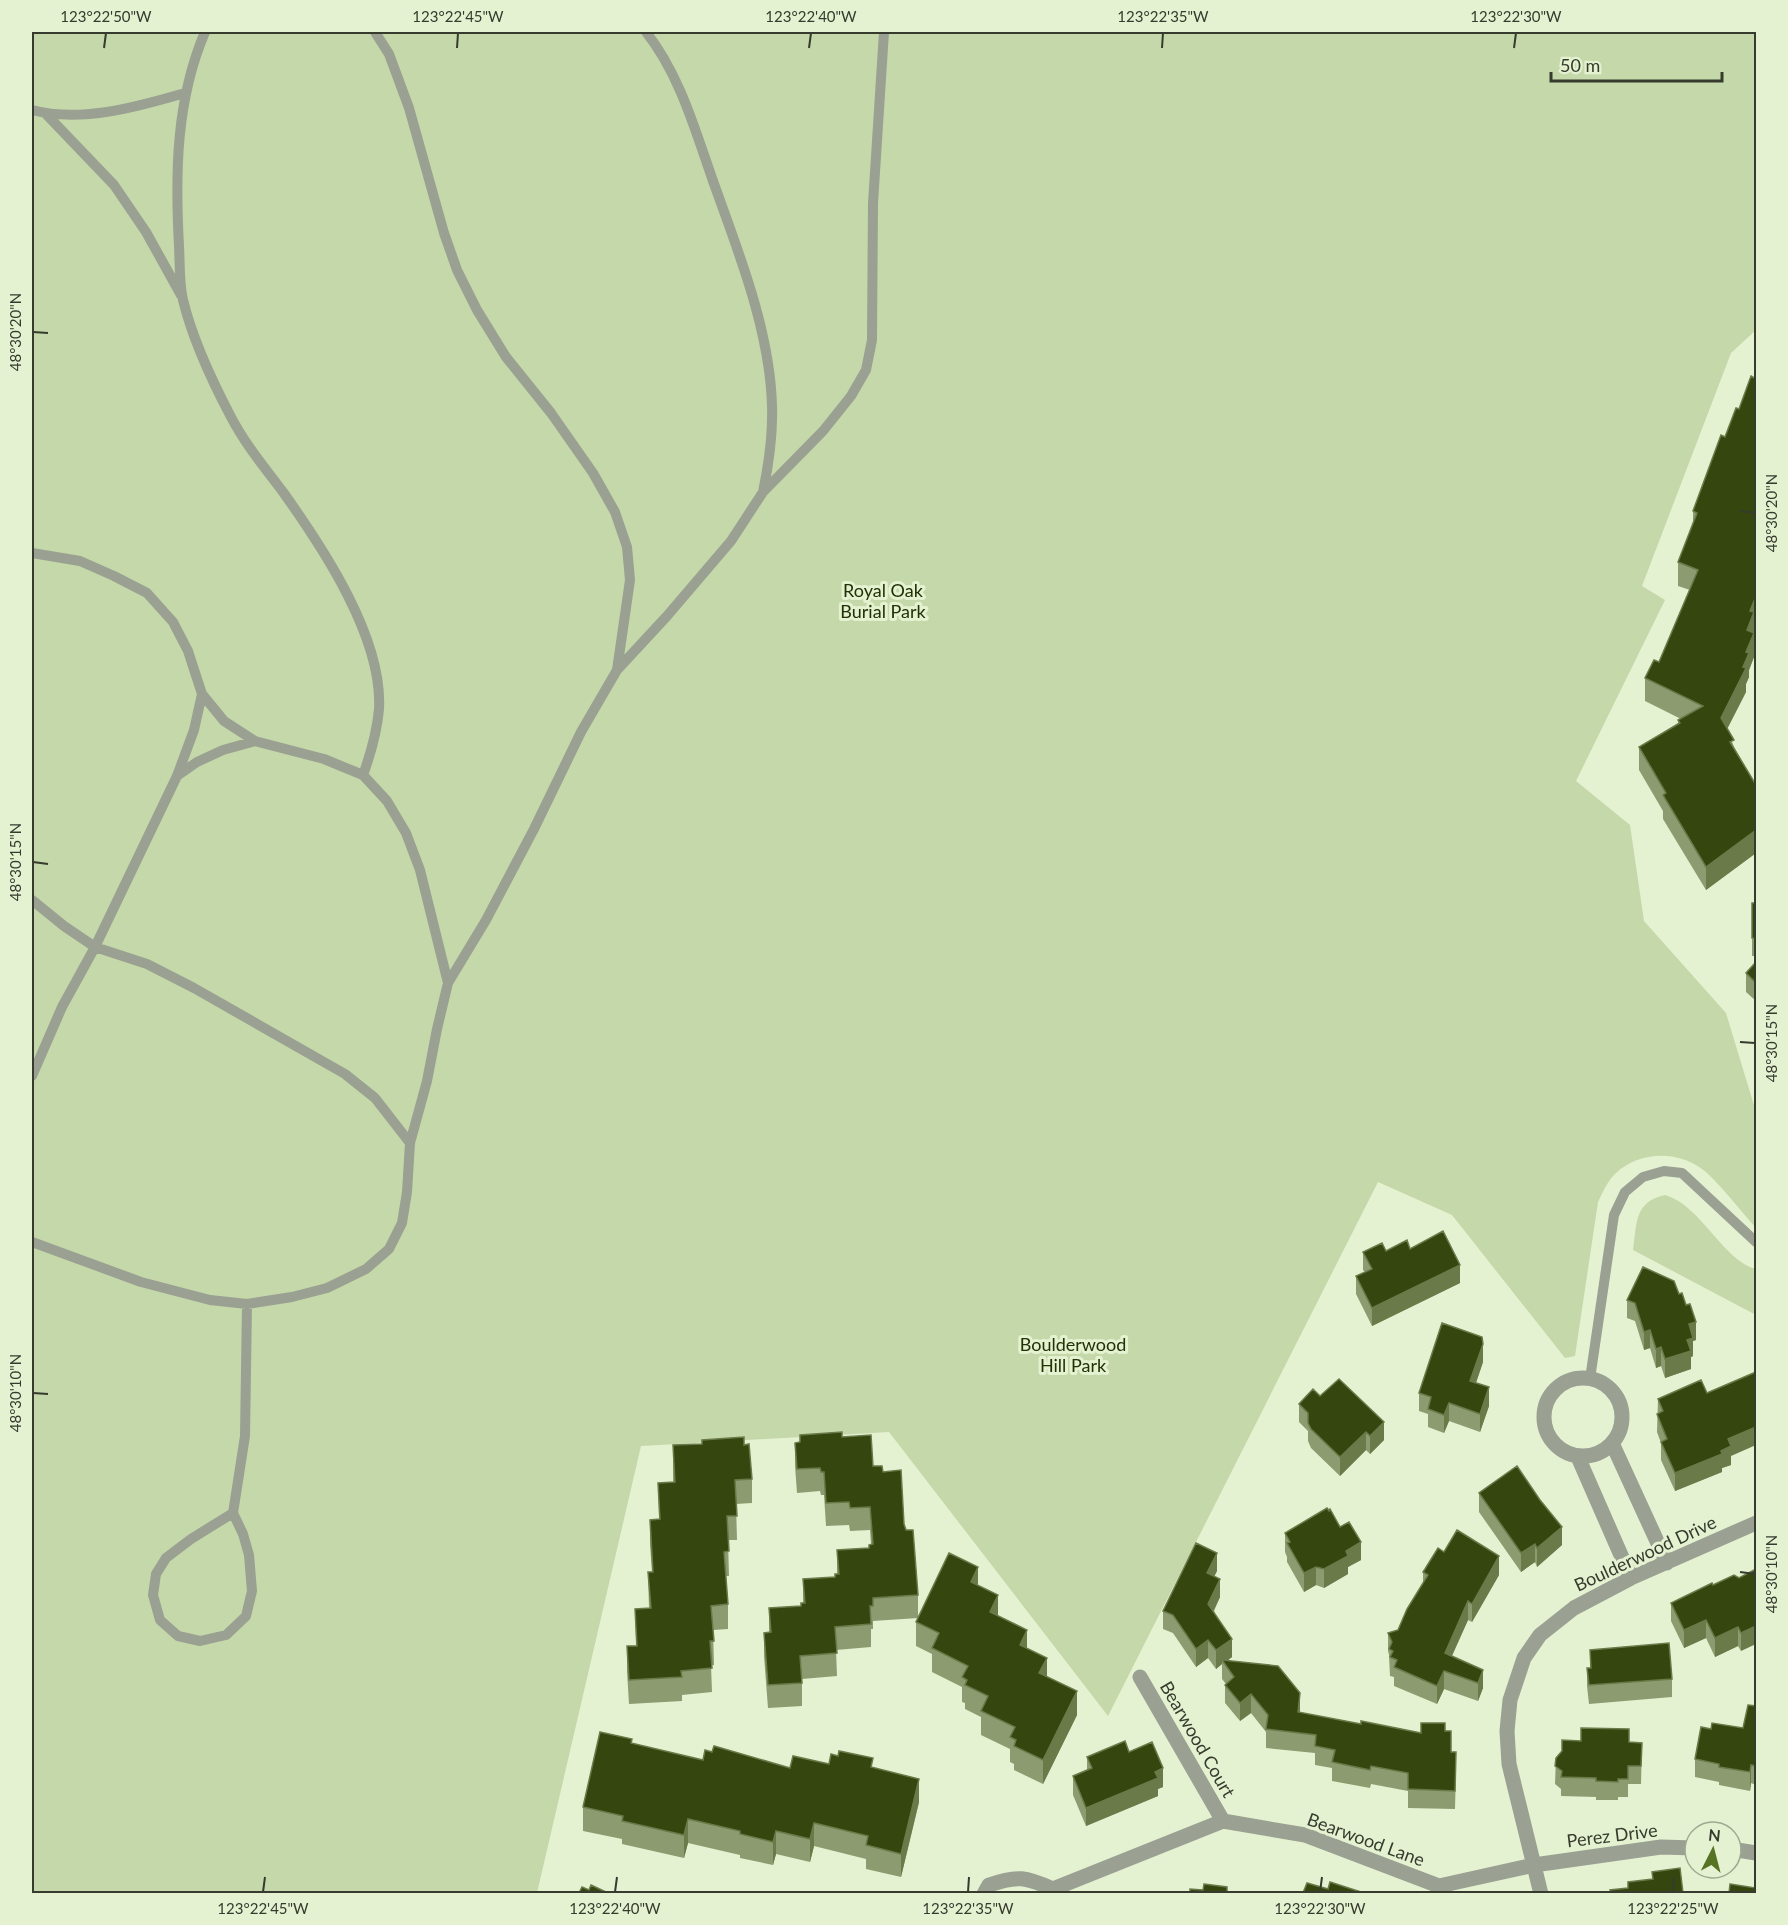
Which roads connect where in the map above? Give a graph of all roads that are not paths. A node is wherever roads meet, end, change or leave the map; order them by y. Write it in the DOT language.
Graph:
graph roads {
  1 [pos="205,32"];
  2 [pos="375,32"];
  3 [pos="646,32"];
  4 [pos="884,32"];
  5 [pos="185,93"];
  6 [pos="32,110"];
  7 [pos="46,114"];
  8 [pos="182,298"];
  9 [pos="763,492"];
  10 [pos="32,553"];
  11 [pos="617,670"];
  12 [pos="202,694"];
  13 [pos="255,741"];
  14 [pos="363,775"];
  15 [pos="177,776"];
  16 [pos="32,900"];
  17 [pos="95,947"];
  18 [pos="448,983"];
  19 [pos="32,1076"];
  20 [pos="410,1143"];
  21 [pos="32,1242"];
  22 [pos="1756,1242"];
  23 [pos="247,1304"];
  24 [pos="1590,1378"];
  25 [pos="1612,1443"];
  26 [pos="1578,1457"];
  27 [pos="233,1513"];
  28 [pos="1756,1523"];
  29 [pos="1667,1563"];
  30 [pos="1631,1578"];
  31 [pos="1140,1677"];
  32 [pos="1223,1821"];
  33 [pos="1683,1848"];
  34 [pos="1534,1865"];
  35 [pos="1052,1891"];
  36 [pos="984,1893"];
  37 [pos="1541,1893"];
  1 -- 5 [label="lane"];
  2 -- 11 [label="lane"];
  3 -- 9 [label="lane"];
  4 -- 9 [label="lane"];
  5 -- 7 [label="lane"];
  5 -- 8 [label="lane"];
  6 -- 7 [label="lane"];
  7 -- 8 [label="lane"];
  8 -- 14 [label="lane"];
  9 -- 11 [label="lane"];
  10 -- 12 [label="lane"];
  11 -- 18 [label="lane"];
  12 -- 13 [label="lane"];
  12 -- 15 [label="lane"];
  13 -- 14 [label="lane"];
  13 -- 15 [label="lane"];
  14 -- 18 [label="lane"];
  15 -- 17 [label="lane"];
  16 -- 17 [label="lane"];
  17 -- 19 [label="lane"];
  17 -- 20 [label="lane"];
  18 -- 20 [label="lane"];
  20 -- 23 [label="lane"];
  21 -- 23 [label="lane"];
  22 -- 24 [label="lane"];
  23 -- 27 [label="lane"];
  24 -- 25 [label="street"];
  24 -- 26 [label="street"];
  25 -- 26 [label="street"];
  25 -- 29 [label="street"];
  26 -- 30 [label="street"];
  27 -- 27 [label="lane"];
  28 -- 29 [label="street, Boulderwood Drive"];
  29 -- 30 [label="street, Boulderwood Drive"];
  30 -- 34 [label="street, Boulderwood Drive"];
  31 -- 32 [label="street, Bearwood Court"];
  32 -- 34 [label="street, Bearwood Lane"];
  32 -- 35 [label="street"];
  33 -- 34 [label="street, Perez Drive"];
  34 -- 37 [label="street, Boulderwood Drive"];
  35 -- 36 [label="street"];
}
